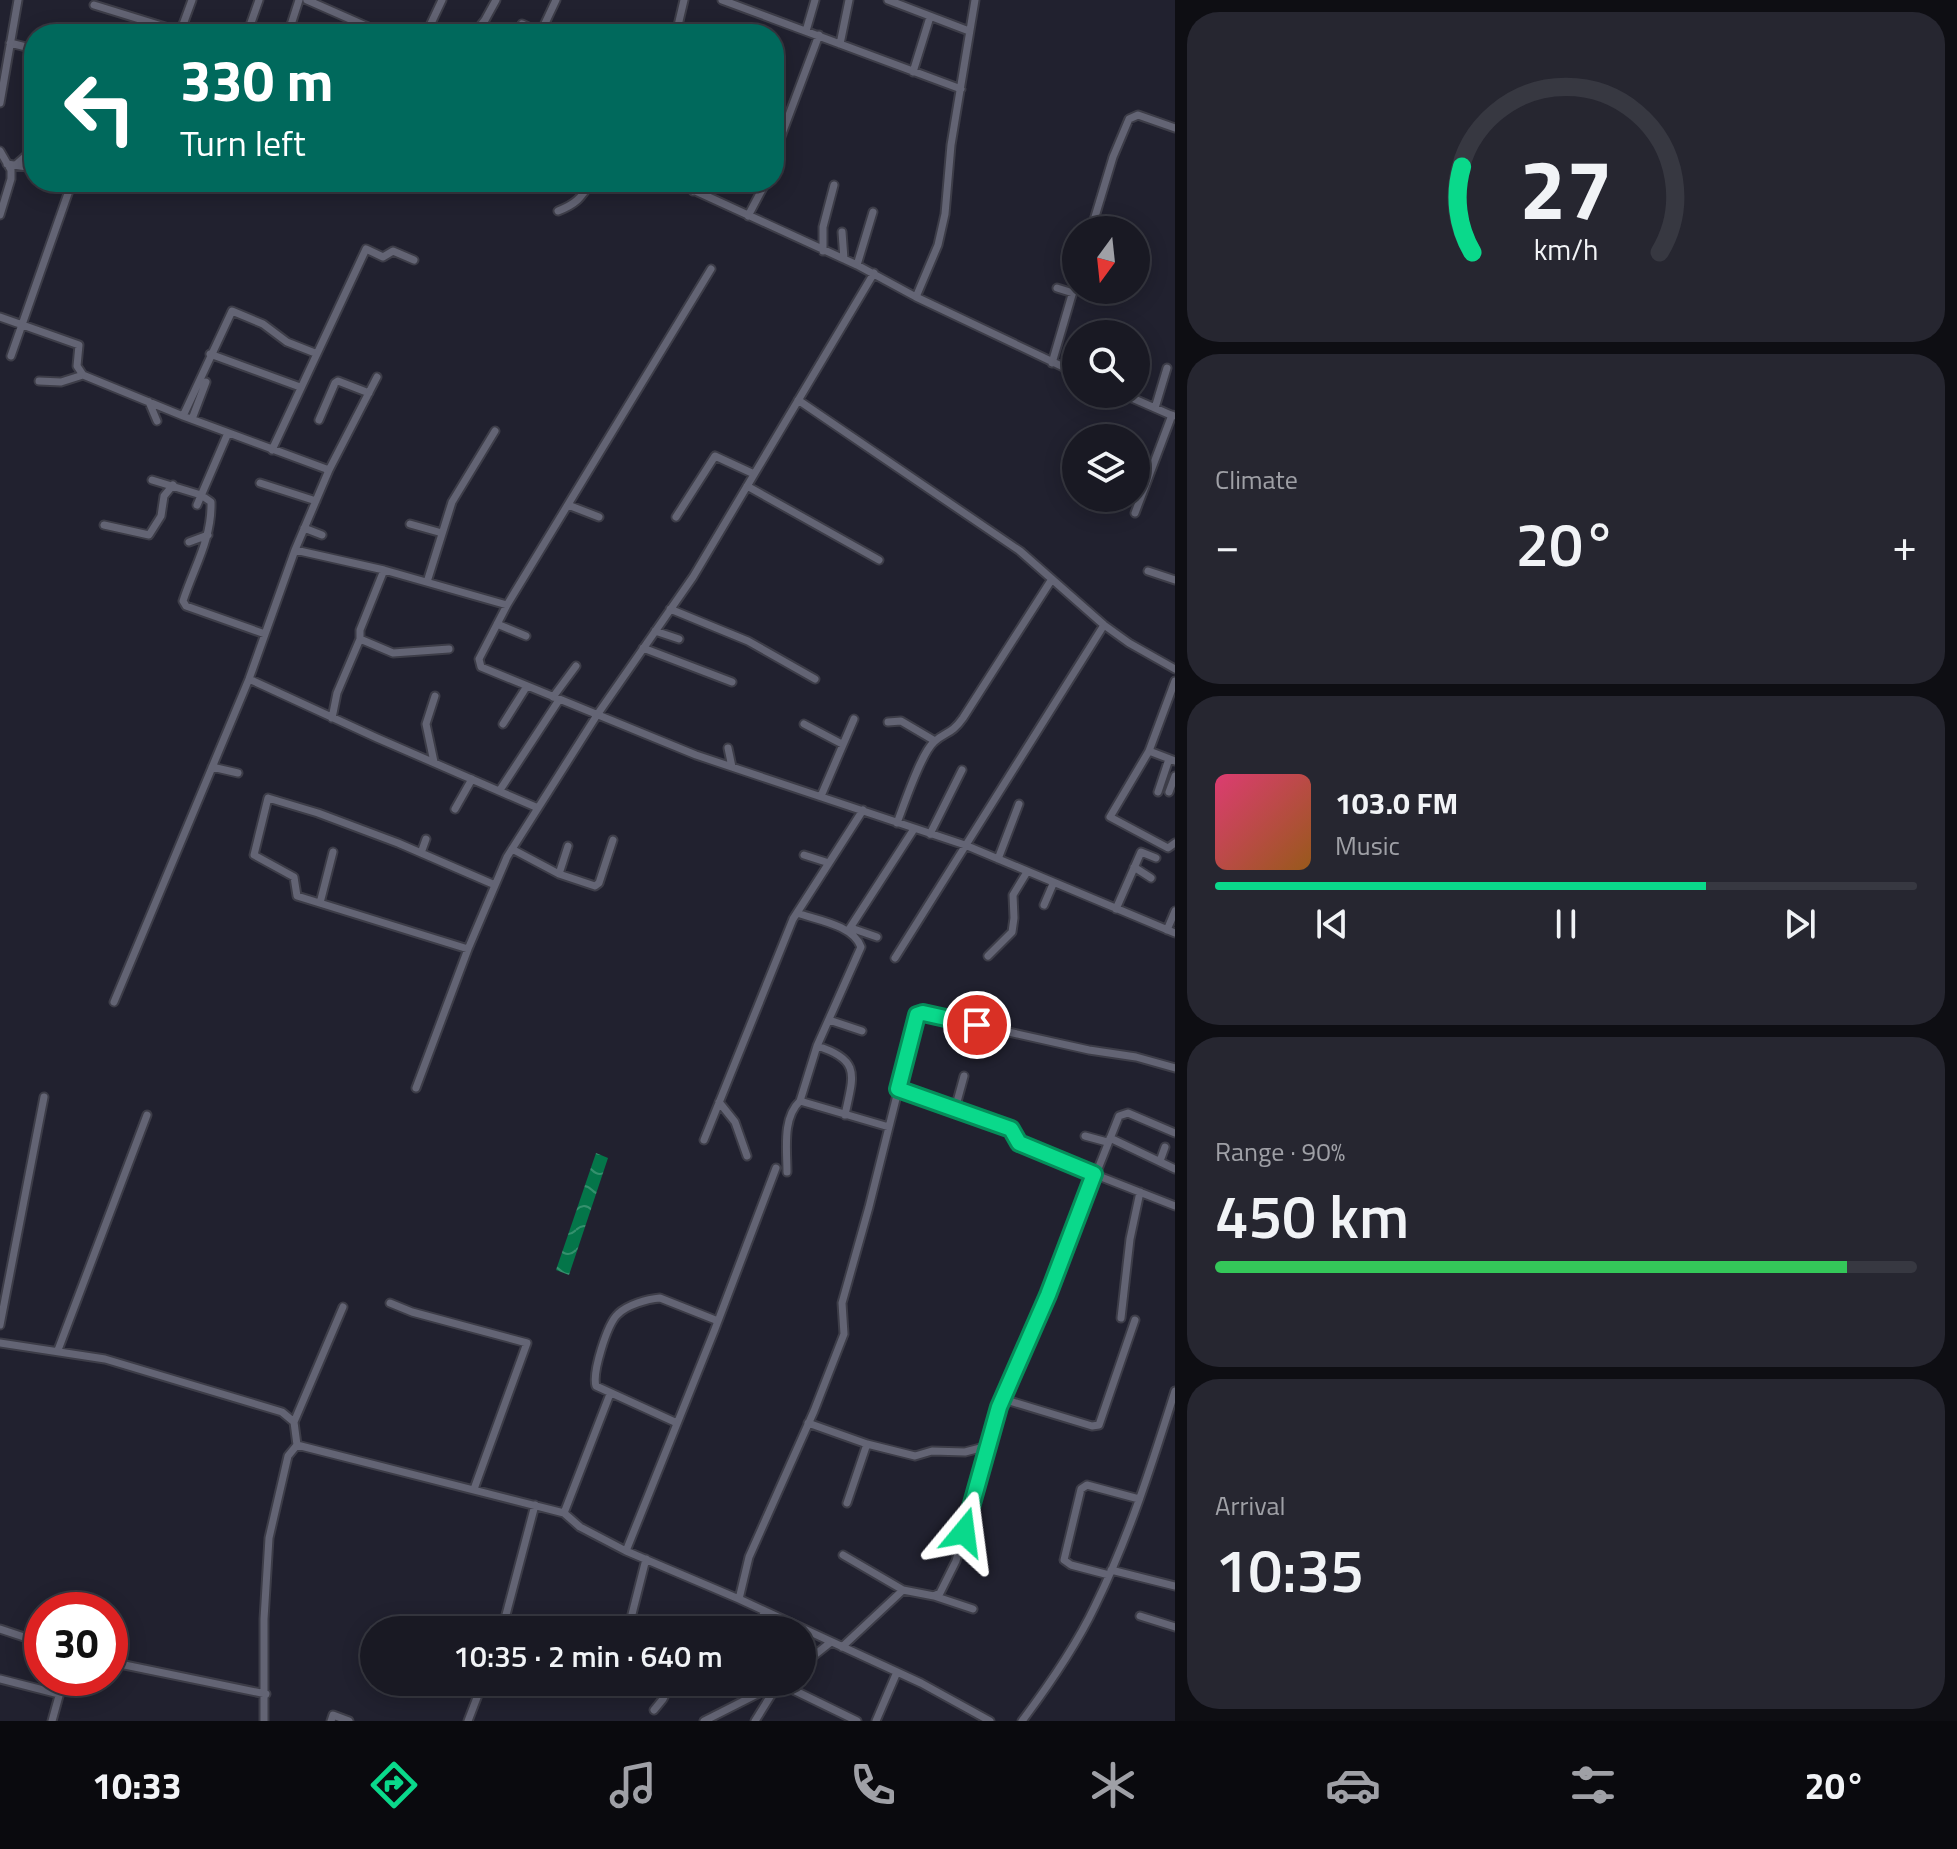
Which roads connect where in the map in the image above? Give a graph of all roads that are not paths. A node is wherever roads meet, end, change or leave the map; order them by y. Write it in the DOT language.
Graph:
graph roads {
  1 [pos="18,0"];
  2 [pos="192,0"];
  3 [pos="259,0"];
  4 [pos="299,0"];
  5 [pos="307,0"];
  6 [pos="442,0"];
  7 [pos="496,0"];
  8 [pos="556,0"];
  9 [pos="684,0"];
  10 [pos="722,0"];
  11 [pos="815,0"];
  12 [pos="849,0"];
  13 [pos="888,0"];
  14 [pos="975,0"];
  15 [pos="94,5"];
  16 [pos="930,17"];
  17 [pos="155,24"];
  18 [pos="183,24"];
  19 [pos="251,24"];
  20 [pos="291,24"];
  21 [pos="361,24"];
  22 [pos="431,24"];
  23 [pos="482,24"];
  24 [pos="545,24"];
  25 [pos="678,24"];
  26 [pos="806,31"];
  27 [pos="969,31"];
  28 [pos="819,35"];
  29 [pos="10,43"];
  30 [pos="840,44"];
  31 [pos="24,46"];
  32 [pos="913,72"];
  33 [pos="961,89"];
  34 [pos="0,100"];
  35 [pos="784,128"];
  36 [pos="1175,128"];
  37 [pos="0,151"];
  38 [pos="24,158"];
  39 [pos="7,164"];
  40 [pos="17,164"];
  41 [pos="24,166"];
  42 [pos="834,185"];
  43 [pos="68,192"];
  44 [pos="585,192"];
  45 [pos="699,192"];
  46 [pos="761,192"];
  47 [pos="558,211"];
  48 [pos="873,212"];
  49 [pos="0,215"];
  50 [pos="748,216"];
  51 [pos="1095,216"];
  52 [pos="842,232"];
  53 [pos="823,251"];
  54 [pos="844,259"];
  55 [pos="414,260"];
  56 [pos="857,265"];
  57 [pos="711,269"];
  58 [pos="874,273"];
  59 [pos="1057,288"];
  60 [pos="1062,290"];
  61 [pos="916,297"];
  62 [pos="1070,304"];
  63 [pos="0,317"];
  64 [pos="22,326"];
  65 [pos="315,353"];
  66 [pos="210,354"];
  67 [pos="11,356"];
  68 [pos="1052,363"];
  69 [pos="1062,367"];
  70 [pos="1167,368"];
  71 [pos="83,375"];
  72 [pos="377,377"];
  73 [pos="39,381"];
  74 [pos="206,382"];
  75 [pos="300,387"];
  76 [pos="369,393"];
  77 [pos="798,400"];
  78 [pos="149,402"];
  79 [pos="1150,406"];
  80 [pos="1155,408"];
  81 [pos="1173,416"];
  82 [pos="187,417"];
  83 [pos="319,420"];
  84 [pos="157,421"];
  85 [pos="495,431"];
  86 [pos="228,433"];
  87 [pos="272,450"];
  88 [pos="329,470"];
  89 [pos="754,474"];
  90 [pos="152,480"];
  91 [pos="260,483"];
  92 [pos="173,485"];
  93 [pos="747,486"];
  94 [pos="201,495"];
  95 [pos="316,501"];
  96 [pos="197,505"];
  97 [pos="568,505"];
  98 [pos="1135,513"];
  99 [pos="599,517"];
  100 [pos="676,517"];
  101 [pos="410,524"];
  102 [pos="104,525"];
  103 [pos="304,528"];
  104 [pos="442,533"];
  105 [pos="208,535"];
  106 [pos="322,535"];
  107 [pos="189,542"];
  108 [pos="295,550"];
  109 [pos="879,560"];
  110 [pos="384,570"];
  111 [pos="1148,571"];
  112 [pos="1052,579"];
  113 [pos="1175,580"];
  114 [pos="427,582"];
  115 [pos="507,605"];
  116 [pos="670,609"];
  117 [pos="497,624"];
  118 [pos="1104,625"];
  119 [pos="655,631"];
  120 [pos="265,634"];
  121 [pos="526,636"];
  122 [pos="360,639"];
  123 [pos="679,639"];
  124 [pos="643,648"];
  125 [pos="449,649"];
  126 [pos="406,653"];
  127 [pos="420,661"];
  128 [pos="576,666"];
  129 [pos="1175,669"];
  130 [pos="249,679"];
  131 [pos="815,679"];
  132 [pos="1175,681"];
  133 [pos="732,682"];
  134 [pos="527,686"];
  135 [pos="435,696"];
  136 [pos="556,698"];
  137 [pos="597,715"];
  138 [pos="332,718"];
  139 [pos="854,719"];
  140 [pos="888,722"];
  141 [pos="503,724"];
  142 [pos="804,724"];
  143 [pos="935,741"];
  144 [pos="842,744"];
  145 [pos="728,748"];
  146 [pos="1149,751"];
  147 [pos="1172,760"];
  148 [pos="434,762"];
  149 [pos="212,767"];
  150 [pos="732,767"];
  151 [pos="962,770"];
  152 [pos="238,773"];
  153 [pos="1175,776"];
  154 [pos="472,779"];
  155 [pos="500,790"];
  156 [pos="1158,792"];
  157 [pos="1169,792"];
  158 [pos="821,796"];
  159 [pos="1019,804"];
  160 [pos="538,808"];
  161 [pos="455,809"];
  162 [pos="863,810"];
  163 [pos="897,823"];
  164 [pos="914,829"];
  165 [pos="930,834"];
  166 [pos="426,839"];
  167 [pos="613,840"];
  168 [pos="1175,843"];
  169 [pos="965,845"];
  170 [pos="568,846"];
  171 [pos="512,849"];
  172 [pos="333,852"];
  173 [pos="421,853"];
  174 [pos="804,855"];
  175 [pos="1156,858"];
  176 [pos="998,859"];
  177 [pos="829,863"];
  178 [pos="1134,867"];
  179 [pos="1027,872"];
  180 [pos="559,874"];
  181 [pos="1151,878"];
  182 [pos="1053,884"];
  183 [pos="495,885"];
  184 [pos="320,903"];
  185 [pos="1044,905"];
  186 [pos="1116,909"];
  187 [pos="1175,911"];
  188 [pos="797,913"];
  189 [pos="849,930"];
  190 [pos="1171,932"];
  191 [pos="877,937"];
  192 [pos="468,949"];
  193 [pos="988,956"];
  194 [pos="895,958"];
  195 [pos="114,1002"];
  196 [pos="829,1020"];
  197 [pos="862,1031"];
  198 [pos="817,1046"];
  199 [pos="1175,1068"];
  200 [pos="964,1076"];
  201 [pos="416,1088"];
  202 [pos="898,1089"];
  203 [pos="44,1097"];
  204 [pos="800,1101"];
  205 [pos="719,1102"];
  206 [pos="955,1109"];
  207 [pos="147,1115"];
  208 [pos="845,1115"];
  209 [pos="889,1127"];
  210 [pos="1175,1133"];
  211 [pos="1085,1136"];
  212 [pos="704,1140"];
  213 [pos="1108,1140"];
  214 [pos="1165,1147"];
  215 [pos="747,1156"];
  216 [pos="1160,1161"];
  217 [pos="776,1168"];
  218 [pos="1175,1169"];
  219 [pos="787,1172"];
  220 [pos="1094,1174"];
  221 [pos="1140,1192"];
  222 [pos="1175,1206"];
  223 [pos="390,1303"];
  224 [pos="343,1307"];
  225 [pos="1121,1318"];
  226 [pos="1135,1320"];
  227 [pos="718,1321"];
  228 [pos="0,1325"];
  229 [pos="0,1343"];
  230 [pos="58,1350"];
  231 [pos="1175,1391"];
  232 [pos="610,1394"];
  233 [pos="1003,1399"];
  234 [pos="294,1422"];
  235 [pos="677,1423"];
  236 [pos="808,1423"];
  237 [pos="867,1444"];
  238 [pos="297,1445"];
  239 [pos="988,1446"];
  240 [pos="474,1489"];
  241 [pos="1139,1499"];
  242 [pos="847,1503"];
  243 [pos="535,1505"];
  244 [pos="564,1513"];
  245 [pos="626,1551"];
  246 [pos="843,1555"];
  247 [pos="646,1559"];
  248 [pos="1110,1572"];
  249 [pos="1175,1586"];
  250 [pos="903,1590"];
  251 [pos="934,1596"];
  252 [pos="739,1599"];
  253 [pos="973,1609"];
  254 [pos="765,1611"];
  255 [pos="506,1616"];
  256 [pos="632,1616"];
  257 [pos="763,1616"];
  258 [pos="1140,1616"];
  259 [pos="1175,1627"];
  260 [pos="0,1629"];
  261 [pos="24,1637"];
  262 [pos="831,1642"];
  263 [pos="842,1647"];
  264 [pos="816,1654"];
  265 [pos="128,1666"];
  266 [pos="897,1672"];
  267 [pos="0,1679"];
  268 [pos="24,1685"];
  269 [pos="266,1694"];
  270 [pos="58,1696"];
  271 [pos="478,1696"];
  272 [pos="664,1696"];
  273 [pos="751,1696"];
  274 [pos="770,1696"];
  275 [pos="807,1696"];
  276 [pos="654,1710"];
  277 [pos="52,1721"];
  278 [pos="264,1721"];
  279 [pos="331,1721"];
  280 [pos="349,1721"];
  281 [pos="468,1721"];
  282 [pos="704,1721"];
  283 [pos="755,1721"];
  284 [pos="857,1721"];
  285 [pos="876,1721"];
  286 [pos="990,1721"];
  287 [pos="1022,1721"];
  1 -- 29 [label="street"];
  2 -- 18 [label="street"];
  3 -- 19 [label="street"];
  4 -- 20 [label="street"];
  5 -- 21 [label="street"];
  6 -- 22 [label="street"];
  7 -- 23 [label="street"];
  8 -- 24 [label="street"];
  9 -- 25 [label="street"];
  10 -- 26 [label="street"];
  11 -- 26 [label="street"];
  12 -- 30 [label="street"];
  13 -- 16 [label="street"];
  14 -- 27 [label="street"];
  15 -- 17 [label="street"];
  16 -- 27 [label="street"];
  16 -- 32 [label="street"];
  26 -- 28 [label="street"];
  27 -- 33 [label="street"];
  28 -- 30 [label="street"];
  28 -- 35 [label="street"];
  29 -- 31 [label="street"];
  29 -- 34 [label="street"];
  30 -- 32 [label="street"];
  32 -- 33 [label="street"];
  33 -- 61 [label="street"];
  36 -- 51 [label="street"];
  37 -- 39 [label="street"];
  38 -- 40 [label="street"];
  39 -- 40 [label="street"];
  39 -- 49 [label="street"];
  40 -- 41 [label="street"];
  42 -- 53 [label="street"];
  43 -- 64 [label="street"];
  44 -- 47 [label="street"];
  45 -- 50 [label="street"];
  46 -- 50 [label="street"];
  48 -- 56 [label="street"];
  50 -- 53 [label="street"];
  52 -- 54 [label="street"];
  53 -- 54 [label="street"];
  54 -- 56 [label="street"];
  55 -- 65 [label="street"];
  56 -- 58 [label="street"];
  57 -- 97 [label="street"];
  58 -- 61 [label="street"];
  58 -- 77 [label="street"];
  59 -- 60 [label="street"];
  61 -- 68 [label="street"];
  62 -- 68 [label="street"];
  63 -- 64 [label="street"];
  64 -- 67 [label="street"];
  64 -- 71 [label="street"];
  65 -- 66 [label="street"];
  65 -- 75 [label="street"];
  66 -- 75 [label="street"];
  66 -- 82 [label="street"];
  68 -- 69 [label="street"];
  70 -- 80 [label="street"];
  71 -- 73 [label="street"];
  71 -- 78 [label="street"];
  72 -- 76 [label="street"];
  74 -- 82 [label="street"];
  75 -- 87 [label="street"];
  76 -- 83 [label="street"];
  76 -- 88 [label="street"];
  77 -- 89 [label="street"];
  77 -- 112 [label="street"];
  78 -- 82 [label="street"];
  78 -- 84 [label="street"];
  79 -- 80 [label="street"];
  80 -- 81 [label="street"];
  81 -- 98 [label="street"];
  82 -- 86 [label="street"];
  85 -- 104 [label="street"];
  86 -- 87 [label="street"];
  86 -- 94 [label="street"];
  87 -- 88 [label="street"];
  88 -- 95 [label="street"];
  89 -- 93 [label="street"];
  89 -- 100 [label="street"];
  90 -- 92 [label="street"];
  91 -- 95 [label="street"];
  92 -- 94 [label="street"];
  92 -- 102 [label="street"];
  93 -- 109 [label="street"];
  93 -- 116 [label="street"];
  94 -- 96 [label="street"];
  94 -- 105 [label="street"];
  95 -- 103 [label="street"];
  97 -- 99 [label="street"];
  97 -- 115 [label="street"];
  101 -- 104 [label="street"];
  103 -- 106 [label="street"];
  103 -- 108 [label="street"];
  104 -- 114 [label="street"];
  105 -- 107 [label="street"];
  105 -- 120 [label="street"];
  108 -- 110 [label="street"];
  108 -- 120 [label="street"];
  110 -- 114 [label="street"];
  110 -- 122 [label="street"];
  111 -- 113 [label="street"];
  112 -- 118 [label="street"];
  112 -- 143 [label="street"];
  114 -- 115 [label="street"];
  115 -- 117 [label="street"];
  116 -- 119 [label="street"];
  116 -- 131 [label="street"];
  117 -- 121 [label="street"];
  117 -- 134 [label="street"];
  118 -- 129 [label="street"];
  118 -- 169 [label="street"];
  119 -- 123 [label="street"];
  119 -- 124 [label="street"];
  120 -- 130 [label="street"];
  122 -- 126 [label="street"];
  122 -- 138 [label="street"];
  124 -- 133 [label="street"];
  124 -- 137 [label="street"];
  125 -- 126 [label="street"];
  126 -- 127 [label="street"];
  128 -- 136 [label="street"];
  130 -- 138 [label="street"];
  130 -- 149 [label="street"];
  132 -- 146 [label="street"];
  134 -- 136 [label="street"];
  134 -- 141 [label="street"];
  135 -- 148 [label="street"];
  136 -- 137 [label="street"];
  136 -- 155 [label="street"];
  137 -- 150 [label="street"];
  137 -- 160 [label="street"];
  138 -- 148 [label="street"];
  139 -- 144 [label="street"];
  140 -- 143 [label="street"];
  142 -- 144 [label="street"];
  143 -- 163 [label="street"];
  144 -- 158 [label="street"];
  145 -- 150 [label="street"];
  146 -- 147 [label="street"];
  146 -- 168 [label="street"];
  147 -- 156 [label="street"];
  148 -- 154 [label="street"];
  149 -- 152 [label="street"];
  149 -- 195 [label="street"];
  150 -- 158 [label="street"];
  151 -- 165 [label="street"];
  153 -- 157 [label="street"];
  154 -- 155 [label="street"];
  154 -- 161 [label="street"];
  155 -- 160 [label="street"];
  158 -- 162 [label="street"];
  159 -- 176 [label="street"];
  160 -- 171 [label="street"];
  162 -- 163 [label="street"];
  162 -- 177 [label="street"];
  163 -- 164 [label="street"];
  164 -- 165 [label="street"];
  164 -- 189 [label="street"];
  165 -- 169 [label="street"];
  166 -- 173 [label="street"];
  167 -- 180 [label="street"];
  169 -- 176 [label="street"];
  169 -- 194 [label="street"];
  170 -- 180 [label="street"];
  171 -- 180 [label="street"];
  171 -- 183 [label="street"];
  172 -- 184 [label="street"];
  173 -- 183 [label="street"];
  173 -- 184 [label="street"];
  174 -- 177 [label="street"];
  175 -- 178 [label="street"];
  176 -- 179 [label="street"];
  177 -- 188 [label="street"];
  178 -- 181 [label="street"];
  178 -- 186 [label="street"];
  179 -- 182 [label="street"];
  179 -- 193 [label="street"];
  182 -- 185 [label="street"];
  182 -- 186 [label="street"];
  183 -- 192 [label="street"];
  184 -- 192 [label="street"];
  186 -- 190 [label="street"];
  187 -- 190 [label="street"];
  188 -- 189 [label="street"];
  188 -- 205 [label="street"];
  189 -- 191 [label="street"];
  189 -- 196 [label="street"];
  192 -- 201 [label="street"];
  196 -- 197 [label="street"];
  196 -- 198 [label="street"];
  198 -- 204 [label="street"];
  198 -- 208 [label="street"];
  199 -- 202 [label="street"];
  200 -- 206 [label="street"];
  202 -- 206 [label="street"];
  202 -- 209 [label="street"];
  203 -- 228 [label="street"];
  204 -- 208 [label="street"];
  204 -- 219 [label="street"];
  205 -- 212 [label="street"];
  205 -- 215 [label="street"];
  206 -- 220 [label="street"];
  207 -- 230 [label="street"];
  208 -- 209 [label="street"];
  209 -- 236 [label="street"];
  210 -- 213 [label="street"];
  211 -- 213 [label="street"];
  213 -- 216 [label="street"];
  213 -- 220 [label="street"];
  214 -- 216 [label="street"];
  216 -- 218 [label="street"];
  217 -- 227 [label="street"];
  220 -- 221 [label="street"];
  220 -- 233 [label="street"];
  221 -- 222 [label="street"];
  221 -- 225 [label="street"];
  223 -- 240 [label="street"];
  224 -- 234 [label="street"];
  226 -- 233 [label="street"];
  227 -- 232 [label="street"];
  227 -- 235 [label="street"];
  229 -- 230 [label="street"];
  230 -- 234 [label="street"];
  231 -- 241 [label="street"];
  232 -- 235 [label="street"];
  232 -- 244 [label="street"];
  233 -- 239 [label="street"];
  234 -- 238 [label="street"];
  235 -- 245 [label="street"];
  236 -- 237 [label="street"];
  236 -- 252 [label="street"];
  237 -- 239 [label="street"];
  237 -- 242 [label="street"];
  238 -- 240 [label="street"];
  238 -- 269 [label="street"];
  239 -- 251 [label="street"];
  240 -- 243 [label="street"];
  241 -- 248 [label="street"];
  241 -- 248 [label="street"];
  243 -- 244 [label="street"];
  243 -- 255 [label="street"];
  244 -- 245 [label="street"];
  245 -- 247 [label="street"];
  246 -- 250 [label="street"];
  247 -- 252 [label="street"];
  247 -- 256 [label="street"];
  248 -- 249 [label="street"];
  248 -- 287 [label="street"];
  250 -- 251 [label="street"];
  250 -- 263 [label="street"];
  251 -- 253 [label="street"];
  252 -- 254 [label="street"];
  254 -- 257 [label="street"];
  254 -- 262 [label="street"];
  258 -- 259 [label="street"];
  260 -- 261 [label="street"];
  262 -- 263 [label="street"];
  262 -- 264 [label="street"];
  263 -- 266 [label="street"];
  265 -- 269 [label="street"];
  266 -- 285 [label="street"];
  266 -- 286 [label="street"];
  267 -- 268 [label="street"];
  269 -- 278 [label="street"];
  270 -- 277 [label="street"];
  271 -- 281 [label="street"];
  272 -- 276 [label="street"];
  273 -- 282 [label="street"];
  274 -- 283 [label="street"];
  275 -- 284 [label="street"];
  279 -- 280 [label="street"];
}
